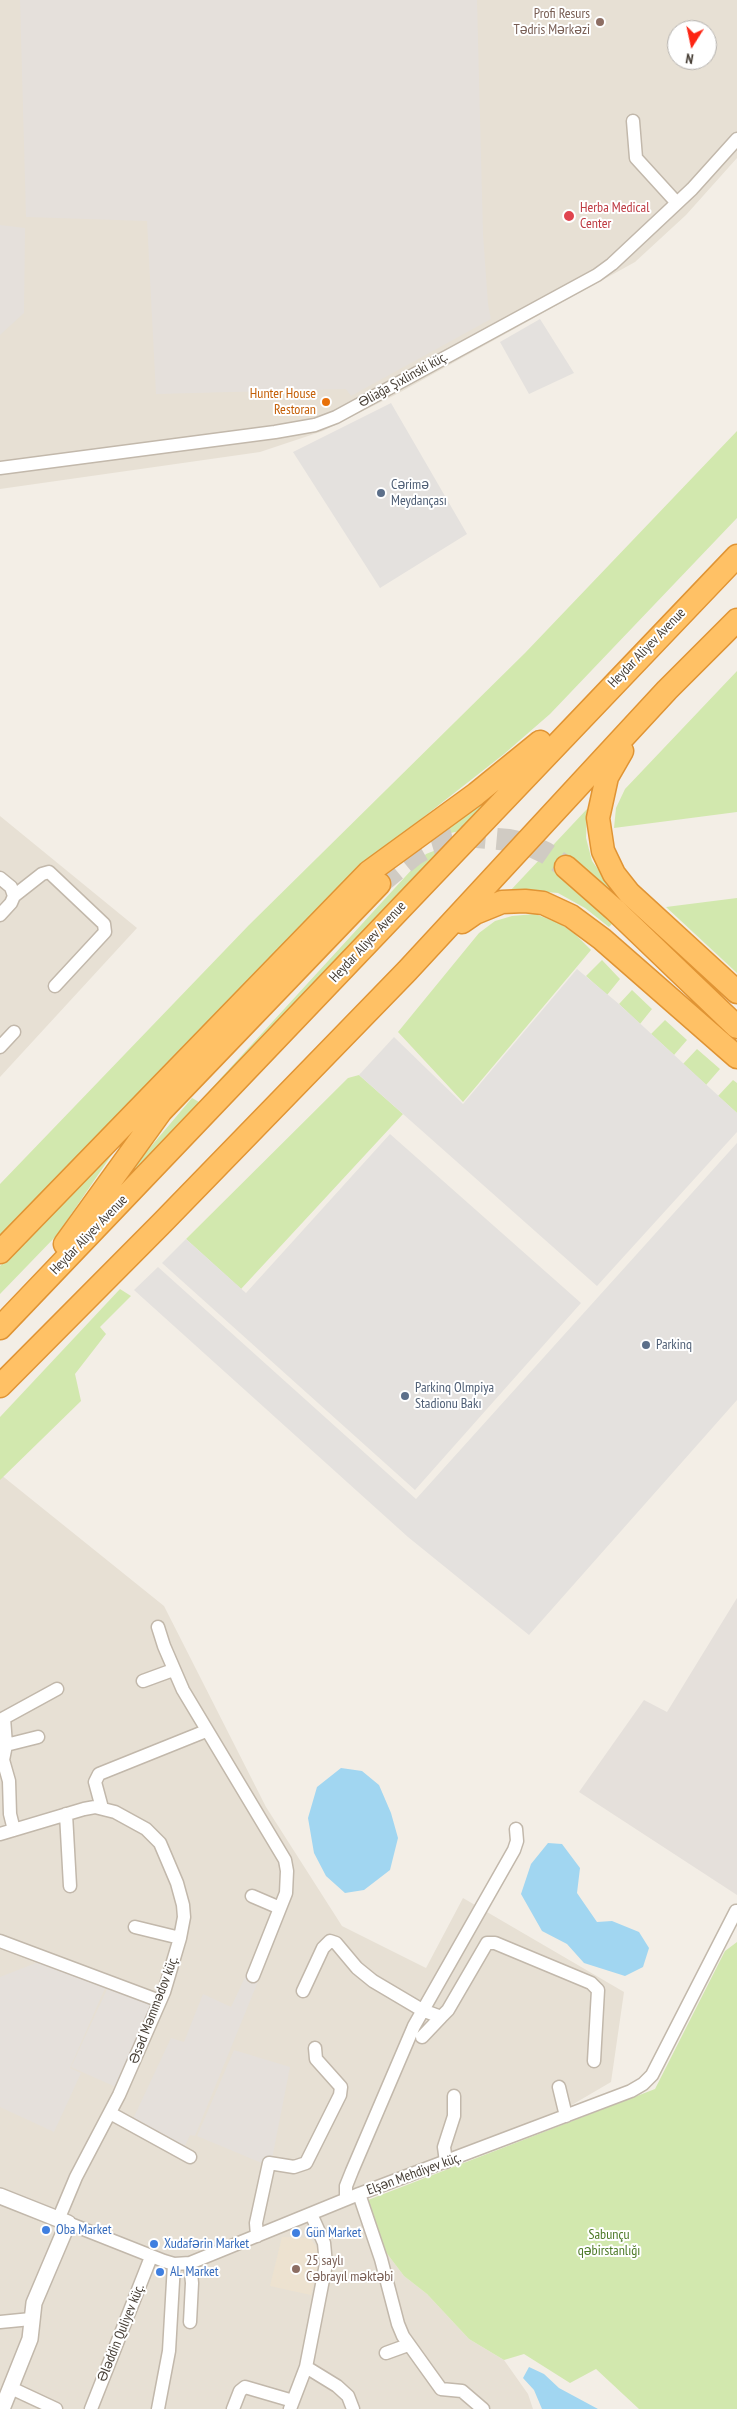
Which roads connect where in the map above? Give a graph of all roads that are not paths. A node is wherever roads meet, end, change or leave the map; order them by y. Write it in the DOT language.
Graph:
graph roads {
  1 [pos="633,121"];
  2 [pos="737,139"];
  3 [pos="677,203"];
  4 [pos="0,468"];
  5 [pos="737,556"];
  6 [pos="737,620"];
  7 [pos="641,654"];
  8 [pos="667,690"];
  9 [pos="566,867"];
  10 [pos="0,878"];
  11 [pos="379,884"];
  12 [pos="14,896"];
  13 [pos="0,915"];
  14 [pos="407,971"];
  15 [pos="55,986"];
  16 [pos="737,992"];
  17 [pos="737,1027"];
  18 [pos="14,1032"];
  19 [pos="0,1047"];
  20 [pos="737,1057"];
  21 [pos="0,1252"];
  22 [pos="0,1327"];
  23 [pos="0,1386"];
  24 [pos="158,1627"];
  25 [pos="173,1670"];
  26 [pos="143,1681"];
  27 [pos="57,1689"];
  28 [pos="206,1731"];
  29 [pos="38,1737"];
  30 [pos="6,1745"];
  31 [pos="102,1808"];
  32 [pos="66,1814"];
  33 [pos="516,1829"];
  34 [pos="14,1830"];
  35 [pos="0,1834"];
  36 [pos="70,1886"];
  37 [pos="252,1896"];
  38 [pos="280,1908"];
  39 [pos="736,1911"];
  40 [pos="135,1928"];
  41 [pos="180,1938"];
  42 [pos="0,1941"];
  43 [pos="253,1976"];
  44 [pos="304,1991"];
  45 [pos="160,2001"];
  46 [pos="422,2010"];
  47 [pos="441,2017"];
  48 [pos="422,2037"];
  49 [pos="315,2048"];
  50 [pos="594,2061"];
  51 [pos="559,2087"];
  52 [pos="454,2096"];
  53 [pos="110,2113"];
  54 [pos="566,2116"];
  55 [pos="190,2157"];
  56 [pos="446,2162"];
  57 [pos="359,2194"];
  58 [pos="0,2196"];
  59 [pos="346,2199"];
  60 [pos="311,2214"];
  61 [pos="63,2221"];
  62 [pos="257,2236"];
  63 [pos="151,2256"];
  64 [pos="190,2263"];
  65 [pos="174,2264"];
  66 [pos="31,2319"];
  67 [pos="0,2322"];
  68 [pos="190,2322"];
  69 [pos="408,2345"];
  70 [pos="386,2353"];
  71 [pos="306,2366"];
  72 [pos="11,2388"];
  73 [pos="291,2405"];
  74 [pos="2,2409"];
  75 [pos="56,2409"];
  76 [pos="91,2409"];
  77 [pos="158,2409"];
  78 [pos="233,2409"];
  79 [pos="353,2409"];
  80 [pos="483,2409"];
  1 -- 3 [label="street"];
  2 -- 3 [label="street, Əliağa Şıxlinski küç."];
  3 -- 4 [label="street, Əliağa Şıxlinski küç."];
  5 -- 7 [label="highway, Heydar Aliyev Avenue"];
  6 -- 8 [label="highway"];
  7 -- 21 [label="highway"];
  7 -- 22 [label="highway, Heydar Aliyev Avenue"];
  8 -- 14 [label="highway"];
  8 -- 16 [label="highway"];
  9 -- 17 [label="highway"];
  10 -- 12 [label="street"];
  11 -- 22 [label="highway"];
  12 -- 13 [label="street"];
  12 -- 15 [label="street"];
  14 -- 20 [label="highway"];
  14 -- 23 [label="highway"];
  18 -- 19 [label="street"];
  24 -- 25 [label="street"];
  25 -- 26 [label="street"];
  25 -- 28 [label="street"];
  27 -- 30 [label="street"];
  28 -- 31 [label="street"];
  28 -- 38 [label="street"];
  29 -- 30 [label="street"];
  30 -- 34 [label="street"];
  31 -- 32 [label="street, Əsəd Məmmədov küç."];
  31 -- 41 [label="street, Əsəd Məmmədov küç."];
  32 -- 34 [label="street, Əsəd Məmmədov küç."];
  32 -- 36 [label="street"];
  33 -- 46 [label="street"];
  34 -- 35 [label="street, Əsəd Məmmədov küç."];
  37 -- 38 [label="street"];
  38 -- 43 [label="street"];
  39 -- 54 [label="street, Elşən Mehdiyev küç."];
  40 -- 41 [label="street"];
  41 -- 45 [label="street, Əsəd Məmmədov küç."];
  42 -- 45 [label="street"];
  44 -- 46 [label="street"];
  45 -- 53 [label="street, Əsəd Məmmədov küç."];
  46 -- 47 [label="street"];
  46 -- 59 [label="street"];
  47 -- 48 [label="street"];
  47 -- 50 [label="street"];
  49 -- 62 [label="street"];
  51 -- 54 [label="street"];
  52 -- 56 [label="street"];
  53 -- 55 [label="street"];
  53 -- 61 [label="street, Əsəd Məmmədov küç."];
  54 -- 56 [label="street, Elşən Mehdiyev küç."];
  56 -- 57 [label="street, Elşən Mehdiyev küç."];
  57 -- 59 [label="street, Elşən Mehdiyev küç."];
  57 -- 69 [label="street"];
  58 -- 61 [label="street, Elşən Mehdiyev küç."];
  59 -- 60 [label="street, Elşən Mehdiyev küç."];
  60 -- 62 [label="street, Elşən Mehdiyev küç."];
  60 -- 71 [label="street"];
  61 -- 63 [label="street, Elşən Mehdiyev küç."];
  61 -- 66 [label="street"];
  62 -- 64 [label="street, Elşən Mehdiyev küç."];
  63 -- 65 [label="street, Elşən Mehdiyev küç."];
  63 -- 76 [label="street, Ələddin Quliyev küç."];
  64 -- 65 [label="street, Elşən Mehdiyev küç."];
  64 -- 68 [label="street"];
  65 -- 77 [label="street"];
  66 -- 67 [label="street"];
  66 -- 72 [label="street"];
  69 -- 70 [label="street"];
  69 -- 80 [label="street"];
  71 -- 73 [label="street"];
  71 -- 79 [label="street"];
  72 -- 74 [label="street"];
  72 -- 75 [label="street"];
  73 -- 78 [label="street"];
}
